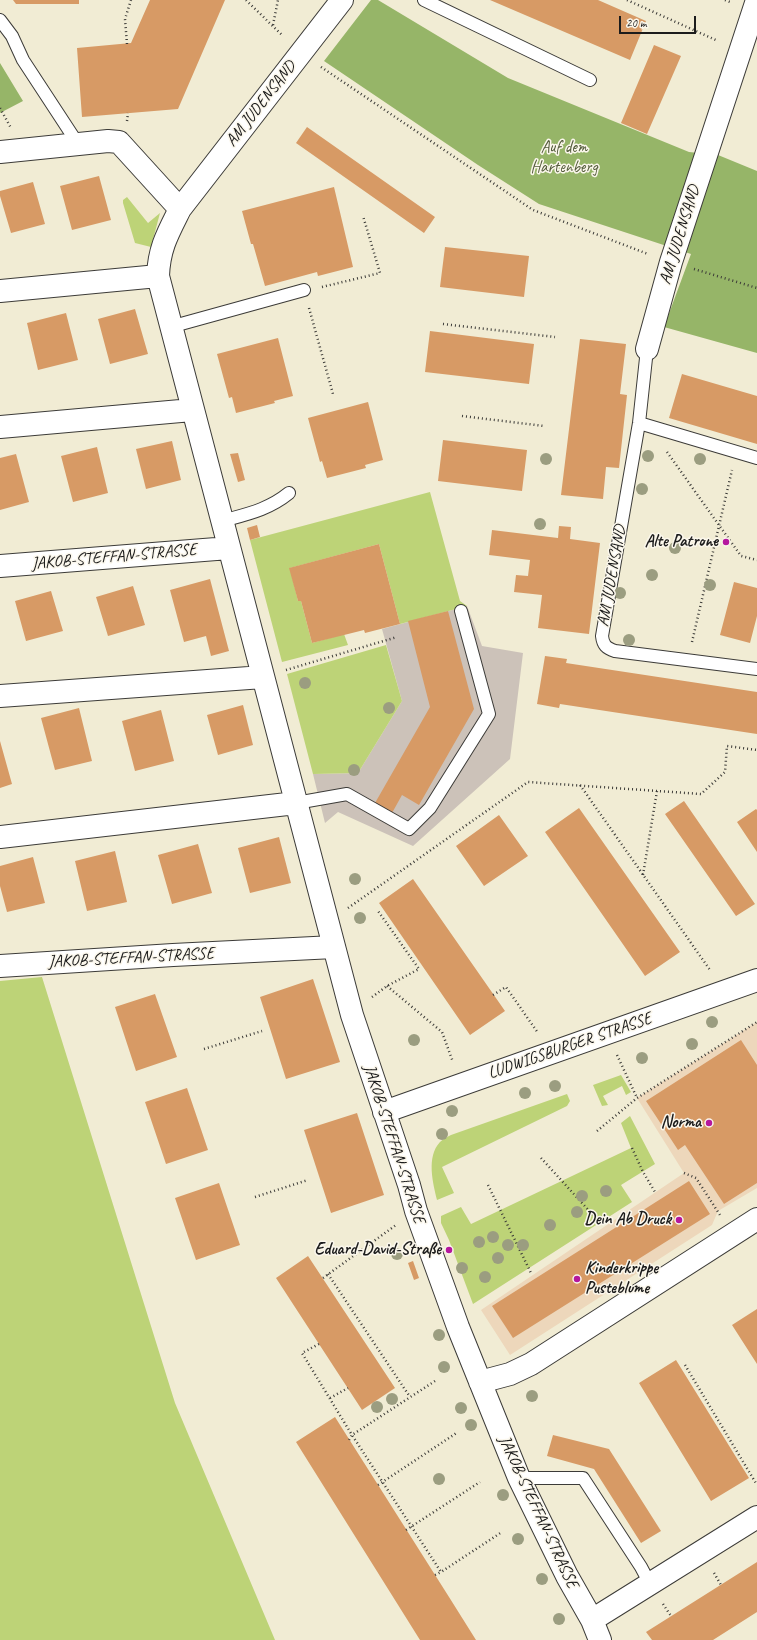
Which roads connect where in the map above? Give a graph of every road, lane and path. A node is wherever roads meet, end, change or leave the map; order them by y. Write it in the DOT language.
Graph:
graph roads {
  1 [pos="131,0"];
  2 [pos="246,0"];
  3 [pos="278,0"];
  4 [pos="342,0"];
  5 [pos="424,0"];
  6 [pos="627,0"];
  7 [pos="757,0"];
  8 [pos="0,20"];
  9 [pos="127,44"];
  10 [pos="740,51"];
  11 [pos="301,53"];
  12 [pos="590,80"];
  13 [pos="78,144"];
  14 [pos="0,152"];
  15 [pos="180,209"];
  16 [pos="363,216"];
  17 [pos="671,262"];
  18 [pos="158,276"];
  19 [pos="757,288"];
  20 [pos="304,290"];
  21 [pos="0,291"];
  22 [pos="443,324"];
  23 [pos="170,327"];
  24 [pos="555,337"];
  25 [pos="647,349"];
  26 [pos="333,394"];
  27 [pos="192,410"];
  28 [pos="462,416"];
  29 [pos="639,423"];
  30 [pos="544,426"];
  31 [pos="0,427"];
  32 [pos="653,427"];
  33 [pos="736,452"];
  34 [pos="757,458"];
  35 [pos="289,493"];
  36 [pos="222,521"];
  37 [pos="719,525"];
  38 [pos="229,548"];
  39 [pos="757,560"];
  40 [pos="0,566"];
  41 [pos="461,611"];
  42 [pos="397,637"];
  43 [pos="688,660"];
  44 [pos="757,669"];
  45 [pos="263,677"];
  46 [pos="0,696"];
  47 [pos="757,750"];
  48 [pos="580,785"];
  49 [pos="657,791"];
  50 [pos="296,803"];
  51 [pos="0,837"];
  52 [pos="643,875"];
  53 [pos="378,911"];
  54 [pos="328,922"];
  55 [pos="334,947"];
  56 [pos="0,966"];
  57 [pos="757,980"];
  58 [pos="387,986"];
  59 [pos="725,992"];
  60 [pos="493,995"];
  61 [pos="374,996"];
  62 [pos="757,1022"];
  63 [pos="262,1031"];
  64 [pos="606,1033"];
  65 [pos="204,1049"];
  66 [pos="552,1053"];
  67 [pos="462,1084"];
  68 [pos="637,1098"];
  69 [pos="384,1112"];
  70 [pos="597,1131"];
  71 [pos="632,1148"];
  72 [pos="541,1158"];
  73 [pos="684,1173"];
  74 [pos="308,1180"];
  75 [pos="488,1184"];
  76 [pos="655,1192"];
  77 [pos="255,1197"];
  78 [pos="416,1211"];
  79 [pos="757,1219"];
  80 [pos="603,1226"];
  81 [pos="731,1235"];
  82 [pos="531,1273"];
  83 [pos="328,1274"];
  84 [pos="323,1278"];
  85 [pos="319,1344"];
  86 [pos="685,1365"];
  87 [pos="435,1381"];
  88 [pos="480,1382"];
  89 [pos="348,1388"];
  90 [pos="410,1397"];
  91 [pos="330,1398"];
  92 [pos="458,1432"];
  93 [pos="352,1436"];
  94 [pos="349,1440"];
  95 [pos="519,1478"];
  96 [pos="383,1481"];
  97 [pos="480,1482"];
  98 [pos="378,1485"];
  99 [pos="757,1485"];
  100 [pos="757,1517"];
  101 [pos="412,1526"];
  102 [pos="406,1530"];
  103 [pos="502,1532"];
  104 [pos="442,1572"];
  105 [pos="435,1575"];
  106 [pos="650,1584"];
  107 [pos="592,1620"];
  108 [pos="600,1640"];
  1 -- 9 [label="path"];
  2 -- 3 [label="path"];
  4 -- 11 [label="street, AM JUDENSAND"];
  5 -- 12 [label="lane"];
  6 -- 10 [label="path"];
  7 -- 10 [label="street, AM JUDENSAND"];
  8 -- 13 [label="lane"];
  10 -- 17 [label="street, AM JUDENSAND"];
  11 -- 15 [label="street, AM JUDENSAND"];
  11 -- 17 [label="path"];
  13 -- 14 [label="street"];
  13 -- 15 [label="street"];
  15 -- 18 [label="street, JAKOB-STEFFAN-STRASSE"];
  16 -- 20 [label="path"];
  17 -- 19 [label="path"];
  17 -- 25 [label="street, AM JUDENSAND"];
  18 -- 21 [label="street"];
  18 -- 23 [label="street, JAKOB-STEFFAN-STRASSE"];
  20 -- 23 [label="lane"];
  20 -- 26 [label="path"];
  22 -- 24 [label="path"];
  23 -- 27 [label="street, JAKOB-STEFFAN-STRASSE"];
  25 -- 29 [label="lane, AM JUDENSAND"];
  27 -- 31 [label="street"];
  27 -- 36 [label="street, JAKOB-STEFFAN-STRASSE"];
  28 -- 30 [label="path"];
  29 -- 32 [label="lane"];
  29 -- 43 [label="lane, AM JUDENSAND"];
  32 -- 33 [label="lane"];
  32 -- 37 [label="path"];
  33 -- 34 [label="lane"];
  33 -- 37 [label="path"];
  35 -- 36 [label="lane"];
  36 -- 38 [label="street, JAKOB-STEFFAN-STRASSE"];
  37 -- 39 [label="path"];
  37 -- 43 [label="path"];
  38 -- 40 [label="street, JAKOB-STEFFAN-STRASSE"];
  38 -- 45 [label="street, JAKOB-STEFFAN-STRASSE"];
  41 -- 50 [label="lane"];
  42 -- 45 [label="path"];
  43 -- 44 [label="lane, AM JUDENSAND"];
  45 -- 46 [label="street"];
  45 -- 50 [label="street, JAKOB-STEFFAN-STRASSE"];
  47 -- 49 [label="path"];
  48 -- 49 [label="path"];
  48 -- 52 [label="path"];
  48 -- 54 [label="path"];
  49 -- 52 [label="path"];
  50 -- 51 [label="street"];
  50 -- 54 [label="street, JAKOB-STEFFAN-STRASSE"];
  52 -- 59 [label="path"];
  53 -- 58 [label="path"];
  54 -- 55 [label="street, JAKOB-STEFFAN-STRASSE"];
  55 -- 56 [label="street, JAKOB-STEFFAN-STRASSE"];
  55 -- 69 [label="street, JAKOB-STEFFAN-STRASSE"];
  57 -- 59 [label="street, LUDWIGSBURGER STRASSE"];
  58 -- 61 [label="path"];
  58 -- 67 [label="path"];
  59 -- 64 [label="street, LUDWIGSBURGER STRASSE"];
  60 -- 66 [label="path"];
  62 -- 68 [label="path"];
  63 -- 65 [label="path"];
  64 -- 66 [label="street, LUDWIGSBURGER STRASSE"];
  64 -- 68 [label="path"];
  66 -- 67 [label="street, LUDWIGSBURGER STRASSE"];
  67 -- 69 [label="street, LUDWIGSBURGER STRASSE"];
  68 -- 70 [label="path"];
  69 -- 78 [label="street, JAKOB-STEFFAN-STRASSE"];
  71 -- 76 [label="path"];
  72 -- 80 [label="path"];
  73 -- 81 [label="path"];
  74 -- 77 [label="path"];
  75 -- 82 [label="path"];
  78 -- 83 [label="path"];
  78 -- 88 [label="street, JAKOB-STEFFAN-STRASSE"];
  79 -- 81 [label="street"];
  81 -- 88 [label="street"];
  83 -- 84 [label="path"];
  83 -- 90 [label="path"];
  85 -- 91 [label="path"];
  86 -- 99 [label="path"];
  87 -- 90 [label="path"];
  88 -- 95 [label="street, JAKOB-STEFFAN-STRASSE"];
  89 -- 91 [label="path"];
  90 -- 93 [label="path"];
  91 -- 93 [label="path"];
  92 -- 96 [label="path"];
  93 -- 94 [label="path"];
  93 -- 96 [label="path"];
  95 -- 106 [label="lane"];
  95 -- 107 [label="street, JAKOB-STEFFAN-STRASSE"];
  96 -- 98 [label="path"];
  96 -- 101 [label="path"];
  97 -- 101 [label="path"];
  100 -- 106 [label="street"];
  101 -- 102 [label="path"];
  101 -- 104 [label="path"];
  103 -- 104 [label="path"];
  104 -- 105 [label="path"];
  106 -- 107 [label="street"];
  107 -- 108 [label="street, JAKOB-STEFFAN-STRASSE"];
}
